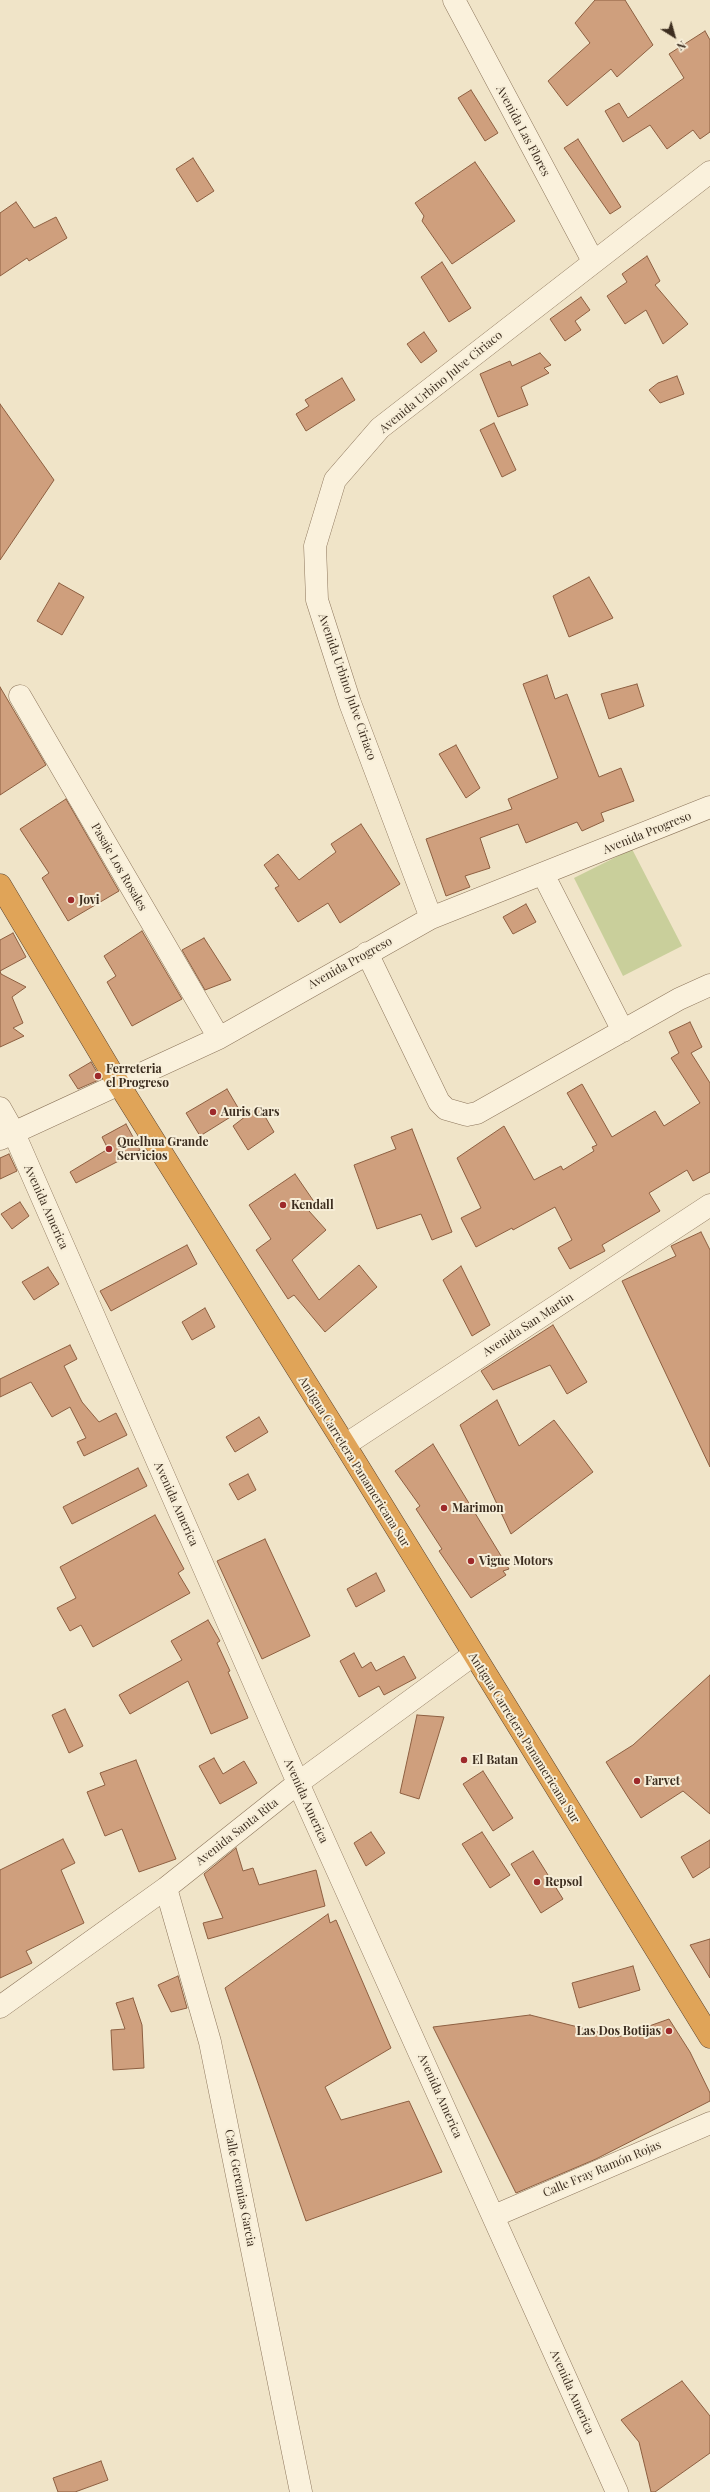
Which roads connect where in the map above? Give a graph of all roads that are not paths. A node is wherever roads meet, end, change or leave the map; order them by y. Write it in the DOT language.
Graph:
graph roads {
  1 [pos="454,0"];
  2 [pos="710,172"];
  3 [pos="593,262"];
  4 [pos="20,696"];
  5 [pos="710,807"];
  6 [pos="543,874"];
  7 [pos="0,885"];
  8 [pos="430,918"];
  9 [pos="367,953"];
  10 [pos="710,985"];
  11 [pos="623,1030"];
  12 [pos="219,1038"];
  13 [pos="118,1083"];
  14 [pos="0,1108"];
  15 [pos="6,1135"];
  16 [pos="710,1205"];
  17 [pos="345,1445"];
  18 [pos="473,1655"];
  19 [pos="298,1783"];
  20 [pos="166,1888"];
  21 [pos="0,2007"];
  22 [pos="710,2037"];
  23 [pos="710,2123"];
  24 [pos="494,2216"];
  25 [pos="301,2492"];
  26 [pos="617,2492"];
  1 -- 3 [label="street, Avenida Las Flores"];
  2 -- 3 [label="street, Avenida Urbino Julve Ciriaco"];
  3 -- 8 [label="street, Avenida Urbino Julve Ciriaco"];
  4 -- 12 [label="street, Pasaje Los Rosales"];
  5 -- 6 [label="street, Avenida Progreso"];
  6 -- 8 [label="street, Avenida Progreso"];
  6 -- 11 [label="street"];
  7 -- 13 [label="highway, Antigua Carretera Panamericana Sur"];
  8 -- 9 [label="street, Avenida Progreso"];
  9 -- 11 [label="street"];
  9 -- 12 [label="street, Avenida Progreso"];
  10 -- 11 [label="street"];
  12 -- 13 [label="street, Avenida Progreso"];
  13 -- 15 [label="street, Avenida Progreso"];
  13 -- 17 [label="highway, Antigua Carretera Panamericana Sur"];
  14 -- 15 [label="street, Avenida America"];
  15 -- 19 [label="street, Avenida America"];
  16 -- 17 [label="street, Avenida San Martin"];
  17 -- 18 [label="highway, Antigua Carretera Panamericana Sur"];
  18 -- 19 [label="street, Avenida Santa Rita"];
  18 -- 22 [label="highway, Antigua Carretera Panamericana Sur"];
  19 -- 20 [label="street, Avenida Santa Rita"];
  19 -- 24 [label="street, Avenida America"];
  20 -- 21 [label="street, Avenida Santa Rita"];
  20 -- 25 [label="street, Calle Geremias Garcia"];
  23 -- 24 [label="street, Calle Fray Ramón Rojas"];
  24 -- 26 [label="street, Avenida America"];
}
